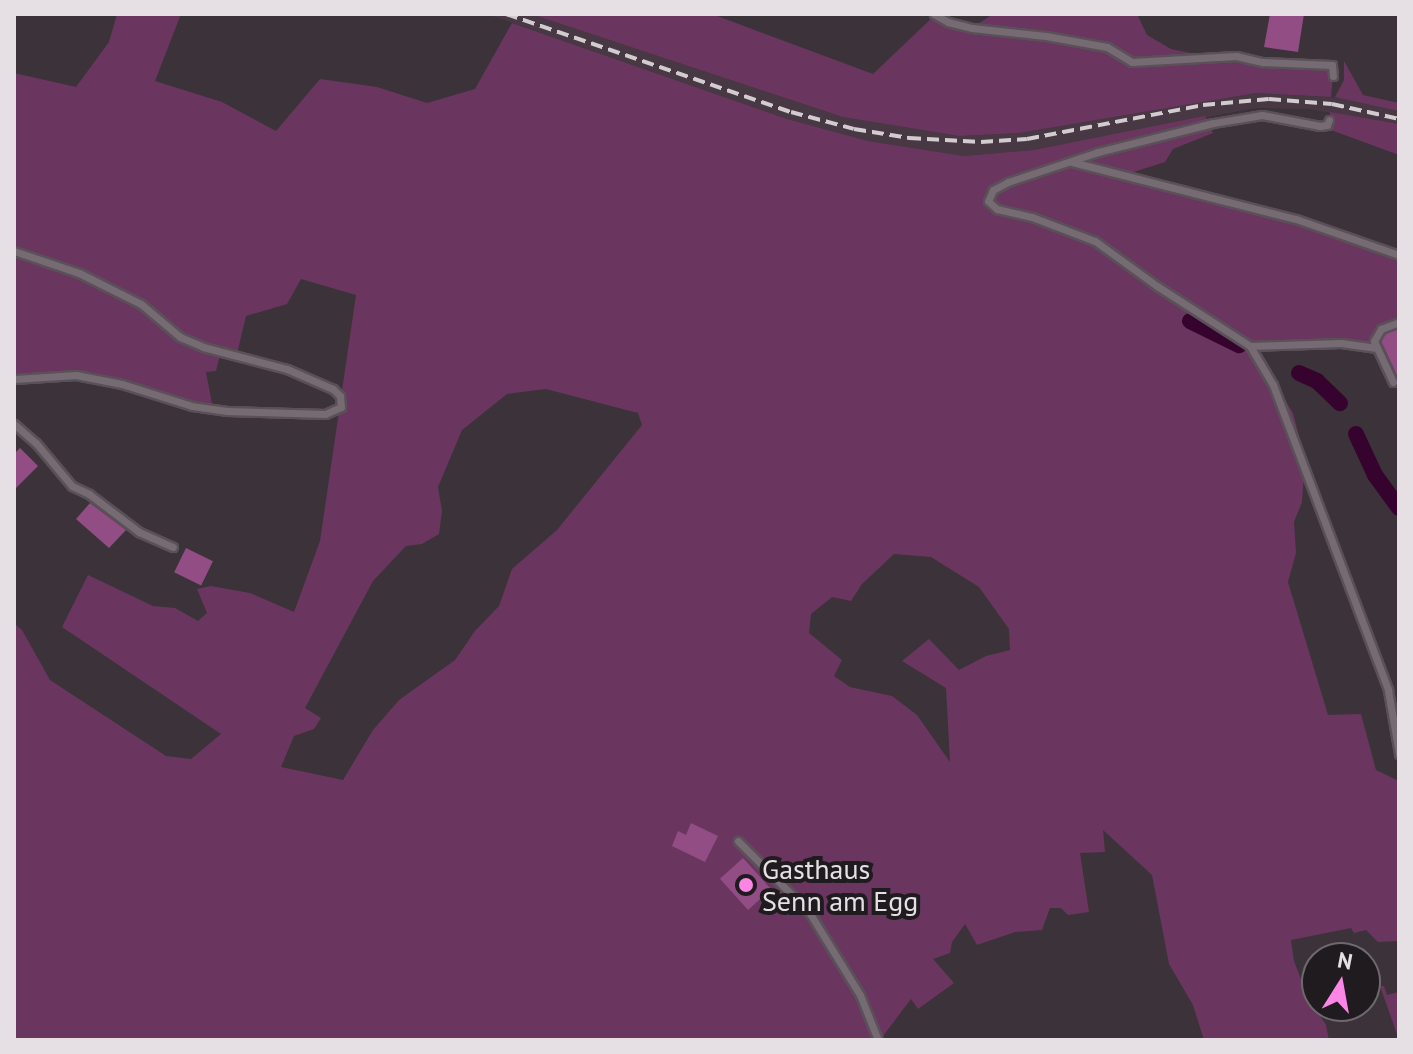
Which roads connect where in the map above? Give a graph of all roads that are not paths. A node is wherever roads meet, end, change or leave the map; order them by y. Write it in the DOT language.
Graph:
graph roads {
  1 [pos="934,14"];
  2 [pos="1333,76"];
  3 [pos="1329,120"];
  4 [pos="1072,162"];
  5 [pos="14,251"];
  6 [pos="1399,255"];
  7 [pos="1399,322"];
  8 [pos="1250,346"];
  9 [pos="1375,348"];
  10 [pos="14,379"];
  11 [pos="1393,382"];
  12 [pos="14,424"];
  13 [pos="173,547"];
  14 [pos="1389,695"];
  15 [pos="1399,706"];
  16 [pos="1399,754"];
  17 [pos="738,841"];
  18 [pos="878,1040"];
  1 -- 2 [label="lane"];
  3 -- 4 [label="lane"];
  4 -- 6 [label="lane"];
  4 -- 8 [label="lane"];
  5 -- 10 [label="lane"];
  7 -- 9 [label="lane"];
  8 -- 9 [label="lane"];
  8 -- 14 [label="lane"];
  9 -- 11 [label="lane"];
  12 -- 13 [label="lane"];
  14 -- 15 [label="lane"];
  14 -- 16 [label="lane"];
  17 -- 18 [label="lane"];
}
